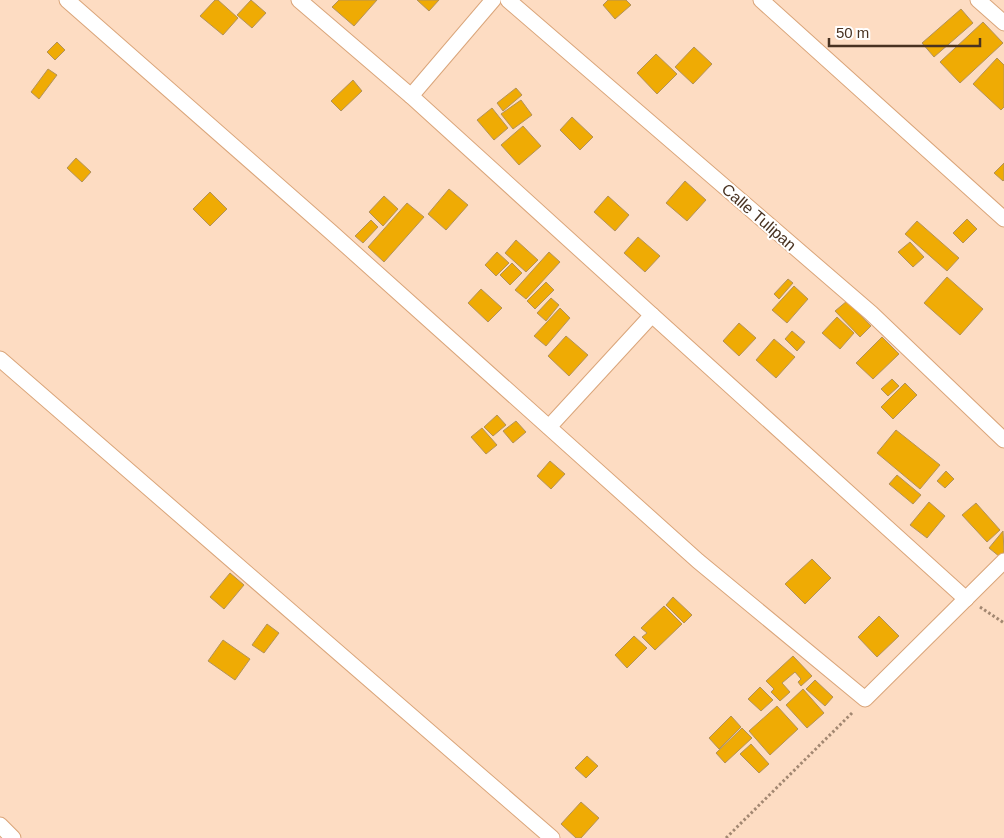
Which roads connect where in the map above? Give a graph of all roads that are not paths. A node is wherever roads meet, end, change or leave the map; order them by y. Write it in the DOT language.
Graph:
graph roads {
  1 [pos="67,0"];
  2 [pos="299,0"];
  3 [pos="493,0"];
  4 [pos="508,0"];
  5 [pos="761,0"];
  6 [pos="978,0"];
  7 [pos="1004,23"];
  8 [pos="411,96"];
  9 [pos="1004,219"];
  10 [pos="652,315"];
  11 [pos="0,359"];
  12 [pos="549,427"];
  13 [pos="1004,440"];
  14 [pos="1004,562"];
  15 [pos="966,599"];
  16 [pos="0,825"];
  17 [pos="13,838"];
  18 [pos="552,838"];
  1 -- 12 [label="street"];
  2 -- 8 [label="street"];
  3 -- 8 [label="street"];
  4 -- 13 [label="street, Calle Tulipan"];
  5 -- 9 [label="street"];
  6 -- 7 [label="street"];
  8 -- 10 [label="street"];
  10 -- 12 [label="street"];
  10 -- 15 [label="street"];
  11 -- 18 [label="street"];
  12 -- 15 [label="street"];
  14 -- 15 [label="street"];
  16 -- 17 [label="street"];
}
